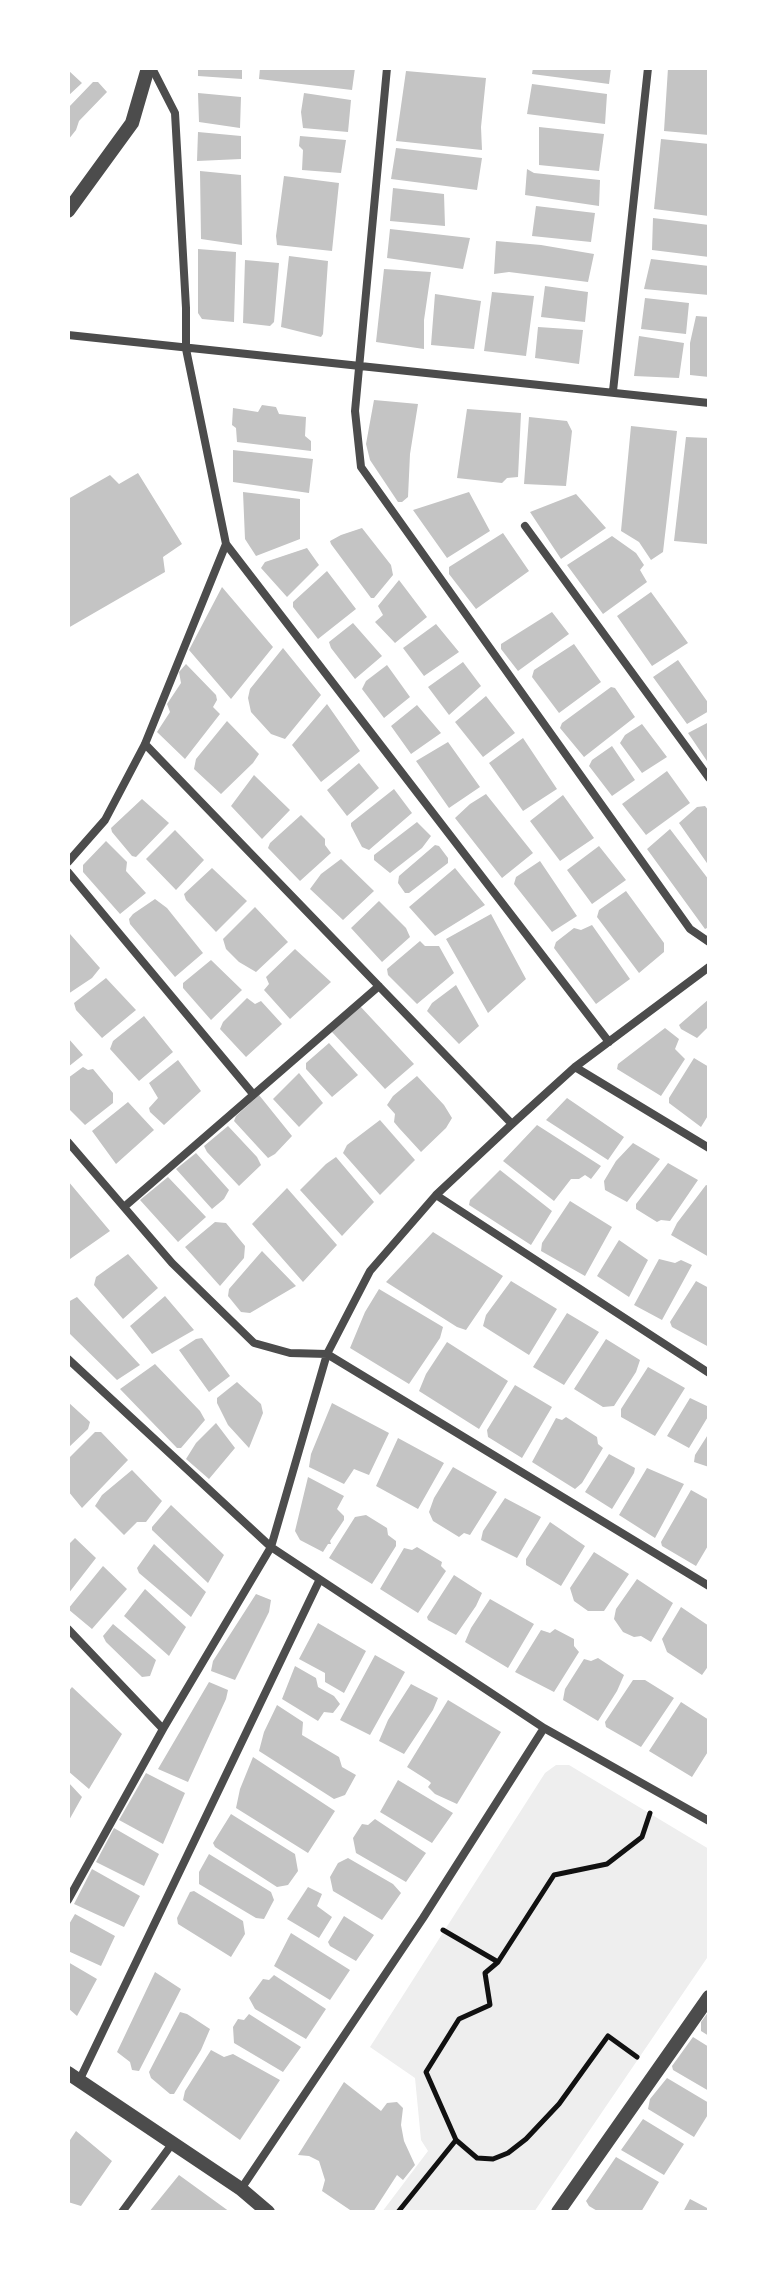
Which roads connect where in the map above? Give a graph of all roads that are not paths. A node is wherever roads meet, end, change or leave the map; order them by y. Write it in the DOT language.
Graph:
graph roads {
  1 [pos="150,68"];
  2 [pos="387,68"];
  3 [pos="648,68"];
  4 [pos="68,211"];
  5 [pos="68,335"];
  6 [pos="186,349"];
  7 [pos="358,365"];
  8 [pos="613,391"];
  9 [pos="709,403"];
  10 [pos="525,526"];
  11 [pos="226,544"];
  12 [pos="145,744"];
  13 [pos="709,778"];
  14 [pos="68,862"];
  15 [pos="68,872"];
  16 [pos="709,942"];
  17 [pos="709,967"];
  18 [pos="379,986"];
  19 [pos="609,1042"];
  20 [pos="575,1067"];
  21 [pos="253,1094"];
  22 [pos="512,1124"];
  23 [pos="68,1143"];
  24 [pos="709,1148"];
  25 [pos="436,1195"];
  26 [pos="124,1207"];
  27 [pos="327,1354"];
  28 [pos="68,1359"];
  29 [pos="709,1373"];
  30 [pos="271,1547"];
  31 [pos="319,1581"];
  32 [pos="709,1586"];
  33 [pos="68,1629"];
  34 [pos="544,1728"];
  35 [pos="163,1729"];
  36 [pos="709,1821"];
  37 [pos="68,1900"];
  38 [pos="709,1997"];
  39 [pos="74,2078"];
  40 [pos="172,2144"];
  41 [pos="241,2189"];
  42 [pos="122,2212"];
  43 [pos="268,2212"];
  44 [pos="558,2212"];
  1 -- 4 [label="street"];
  1 -- 6 [label="street"];
  2 -- 7 [label="street"];
  3 -- 8 [label="street"];
  5 -- 6 [label="street"];
  6 -- 7 [label="street"];
  6 -- 11 [label="street"];
  7 -- 8 [label="street"];
  7 -- 16 [label="street"];
  8 -- 9 [label="street"];
  10 -- 13 [label="street"];
  11 -- 12 [label="street"];
  11 -- 19 [label="street"];
  12 -- 14 [label="street"];
  12 -- 18 [label="street"];
  15 -- 21 [label="street"];
  17 -- 19 [label="street"];
  18 -- 21 [label="street"];
  18 -- 22 [label="street"];
  19 -- 20 [label="street"];
  20 -- 22 [label="street"];
  20 -- 24 [label="street"];
  21 -- 26 [label="street"];
  22 -- 25 [label="street"];
  23 -- 26 [label="street"];
  25 -- 27 [label="street"];
  25 -- 29 [label="street"];
  26 -- 27 [label="street"];
  27 -- 30 [label="street"];
  27 -- 32 [label="street"];
  28 -- 30 [label="street"];
  30 -- 31 [label="street"];
  30 -- 35 [label="street"];
  31 -- 34 [label="street"];
  31 -- 39 [label="street"];
  33 -- 35 [label="street"];
  34 -- 36 [label="street"];
  34 -- 41 [label="street"];
  35 -- 37 [label="street"];
  38 -- 44 [label="street"];
  39 -- 40 [label="street"];
  40 -- 41 [label="street"];
  40 -- 42 [label="street"];
  41 -- 43 [label="street"];
}
